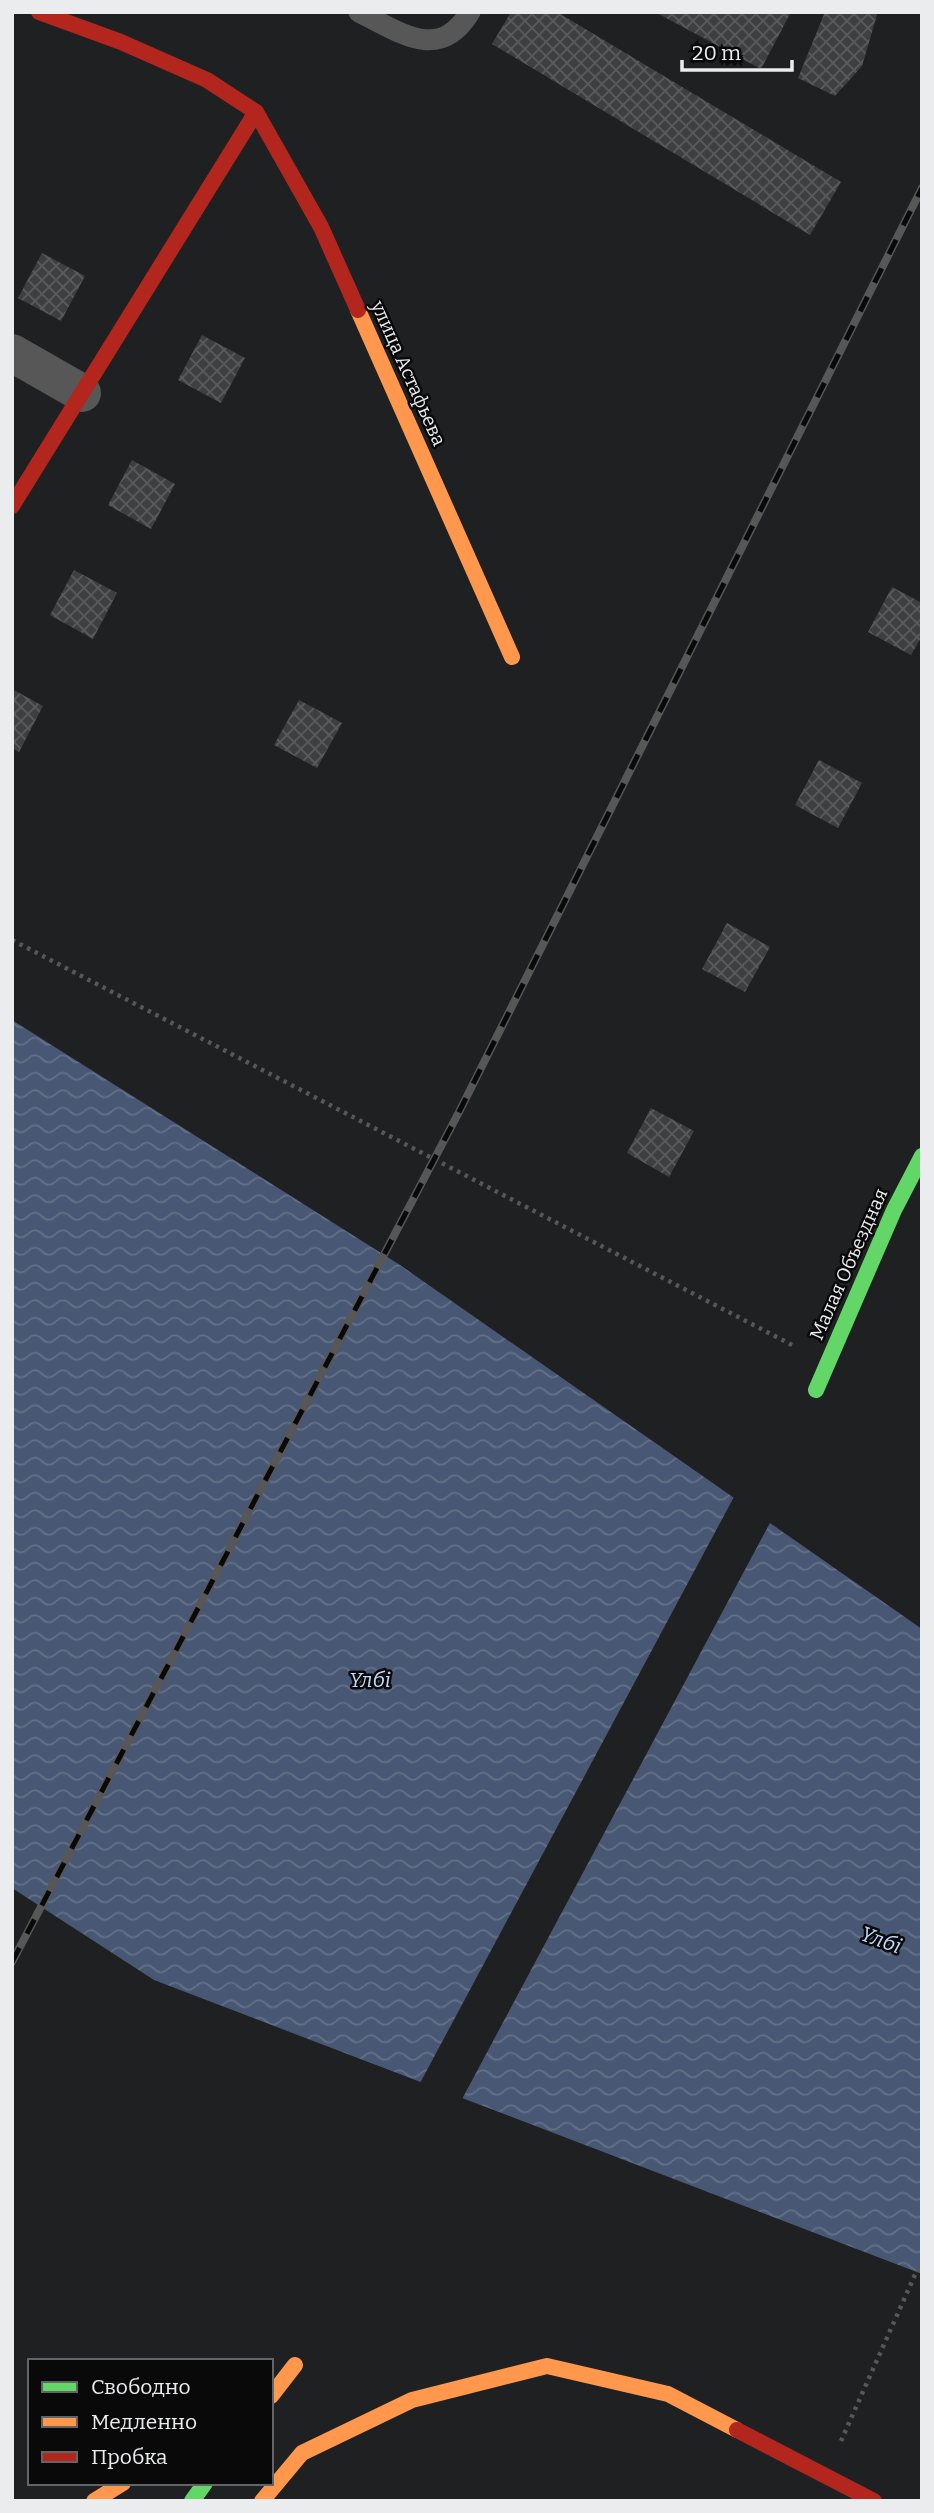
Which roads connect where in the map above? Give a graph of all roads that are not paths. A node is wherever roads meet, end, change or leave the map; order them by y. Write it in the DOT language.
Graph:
graph roads {
  1 [pos="39,12"];
  2 [pos="359,12"];
  3 [pos="470,12"];
  4 [pos="256,112"];
  5 [pos="12,354"];
  6 [pos="82,393"];
  7 [pos="12,506"];
  8 [pos="512,657"];
  9 [pos="922,1156"];
  10 [pos="816,1390"];
  11 [pos="295,2365"];
  12 [pos="273,2393"];
  13 [pos="120,2485"];
  14 [pos="204,2485"];
  15 [pos="94,2501"];
  16 [pos="192,2501"];
  17 [pos="261,2501"];
  18 [pos="874,2501"];
  1 -- 4 [label="street, улица Астафьева"];
  2 -- 3 [label="lane"];
  4 -- 6 [label="street"];
  4 -- 8 [label="street, улица Астафьева"];
  5 -- 6 [label="street"];
  6 -- 7 [label="street"];
  9 -- 10 [label="street, Малая Объездная"];
  11 -- 12 [label="street"];
  13 -- 15 [label="street"];
  14 -- 16 [label="street"];
  17 -- 18 [label="street"];
}
